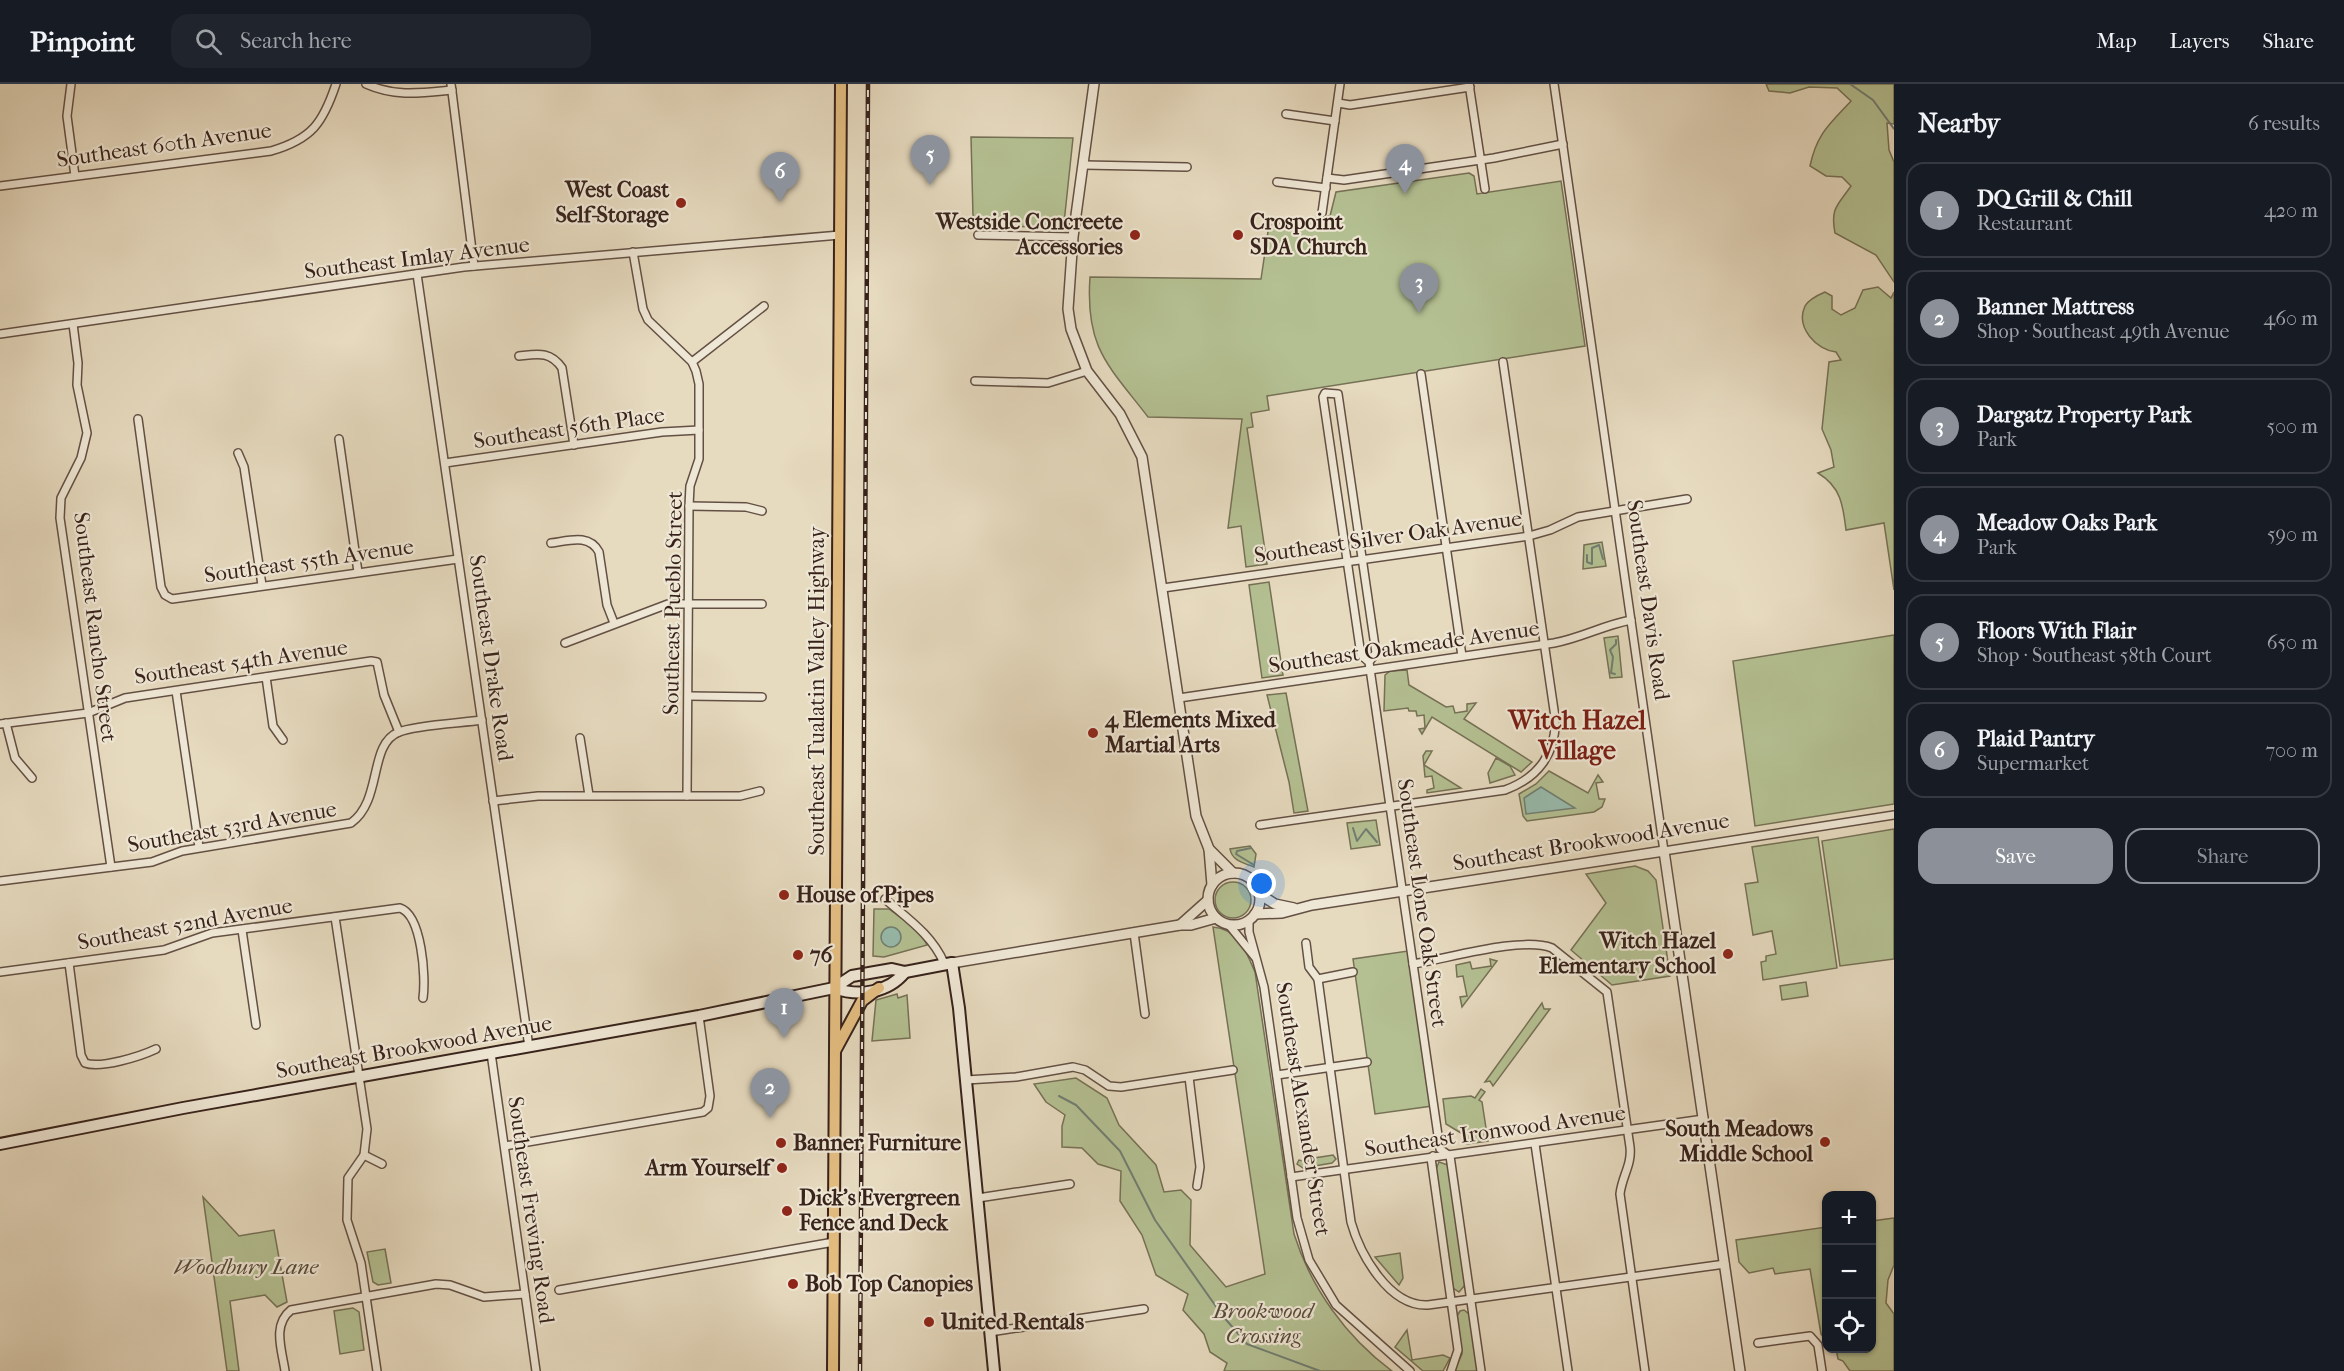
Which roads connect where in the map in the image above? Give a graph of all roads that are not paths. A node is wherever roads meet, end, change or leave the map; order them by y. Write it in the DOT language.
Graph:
graph roads {
  1 [pos="71,84"];
  2 [pos="336,84"];
  3 [pos="366,84"];
  4 [pos="841,84"];
  5 [pos="1094,84"];
  6 [pos="1340,84"];
  7 [pos="1554,84"];
  8 [pos="1469,85"];
  9 [pos="451,87"];
  10 [pos="1338,103"];
  11 [pos="1286,114"];
  12 [pos="1335,121"];
  13 [pos="1563,144"];
  14 [pos="1480,160"];
  15 [pos="1084,165"];
  16 [pos="1187,167"];
  17 [pos="75,176"];
  18 [pos="1328,178"];
  19 [pos="1278,182"];
  20 [pos="0,186"];
  21 [pos="1326,188"];
  22 [pos="1485,189"];
  23 [pos="1322,213"];
  24 [pos="978,235"];
  25 [pos="840,236"];
  26 [pos="1073,237"];
  27 [pos="633,252"];
  28 [pos="474,266"];
  29 [pos="417,274"];
  30 [pos="764,306"];
  31 [pos="73,324"];
  32 [pos="0,334"];
  33 [pos="519,356"];
  34 [pos="692,362"];
  35 [pos="1503,362"];
  36 [pos="1087,371"];
  37 [pos="1421,374"];
  38 [pos="975,381"];
  39 [pos="138,419"];
  40 [pos="699,430"];
  41 [pos="339,439"];
  42 [pos="574,445"];
  43 [pos="238,453"];
  44 [pos="445,463"];
  45 [pos="1687,499"];
  46 [pos="689,506"];
  47 [pos="1615,510"];
  48 [pos="762,511"];
  49 [pos="1529,536"];
  50 [pos="551,543"];
  51 [pos="1446,547"];
  52 [pos="459,559"];
  53 [pos="1362,559"];
  54 [pos="1348,561"];
  55 [pos="358,572"];
  56 [pos="262,585"];
  57 [pos="1163,588"];
  58 [pos="690,603"];
  59 [pos="762,604"];
  60 [pos="1631,620"];
  61 [pos="614,623"];
  62 [pos="565,643"];
  63 [pos="1544,644"];
  64 [pos="1462,656"];
  65 [pos="1370,666"];
  66 [pos="266,677"];
  67 [pos="177,691"];
  68 [pos="689,696"];
  69 [pos="762,697"];
  70 [pos="1179,698"];
  71 [pos="87,713"];
  72 [pos="482,720"];
  73 [pos="3,724"];
  74 [pos="399,732"];
  75 [pos="580,738"];
  76 [pos="284,740"];
  77 [pos="32,778"];
  78 [pos="760,791"];
  79 [pos="589,795"];
  80 [pos="687,796"];
  81 [pos="493,801"];
  82 [pos="1389,807"];
  83 [pos="1894,815"];
  84 [pos="1260,825"];
  85 [pos="199,848"];
  86 [pos="1209,849"];
  87 [pos="1664,851"];
  88 [pos="111,867"];
  89 [pos="1233,873"];
  90 [pos="0,881"];
  91 [pos="1212,885"];
  92 [pos="1402,890"];
  93 [pos="1259,894"];
  94 [pos="885,899"];
  95 [pos="1208,900"];
  96 [pos="1294,908"];
  97 [pos="336,917"];
  98 [pos="1252,917"];
  99 [pos="1216,918"];
  100 [pos="1180,925"];
  101 [pos="1229,925"];
  102 [pos="242,930"];
  103 [pos="1134,933"];
  104 [pos="1306,943"];
  105 [pos="1255,957"];
  106 [pos="69,963"];
  107 [pos="948,963"];
  108 [pos="1413,964"];
  109 [pos="0,972"];
  110 [pos="905,972"];
  111 [pos="1353,972"];
  112 [pos="1318,979"];
  113 [pos="834,988"];
  114 [pos="879,988"];
  115 [pos="423,998"];
  116 [pos="1145,1014"];
  117 [pos="699,1016"];
  118 [pos="256,1025"];
  119 [pos="529,1047"];
  120 [pos="156,1048"];
  121 [pos="491,1053"];
  122 [pos="834,1054"];
  123 [pos="1366,1062"];
  124 [pos="1330,1067"];
  125 [pos="1233,1070"];
  126 [pos="1277,1075"];
  127 [pos="358,1077"];
  128 [pos="1189,1077"];
  129 [pos="966,1080"];
  130 [pos="1704,1119"];
  131 [pos="1628,1131"];
  132 [pos="0,1144"];
  133 [pos="1535,1144"];
  134 [pos="505,1146"];
  135 [pos="1440,1149"];
  136 [pos="364,1155"];
  137 [pos="1450,1156"];
  138 [pos="1431,1158"];
  139 [pos="382,1164"];
  140 [pos="1345,1169"];
  141 [pos="1291,1177"];
  142 [pos="1070,1184"];
  143 [pos="1197,1186"];
  144 [pos="978,1198"];
  145 [pos="834,1242"];
  146 [pos="1725,1264"];
  147 [pos="1632,1278"];
  148 [pos="1556,1288"];
  149 [pos="559,1290"];
  150 [pos="525,1294"];
  151 [pos="365,1296"];
  152 [pos="1470,1301"];
  153 [pos="1451,1302"];
  154 [pos="1144,1309"];
  155 [pos="990,1332"];
  156 [pos="1758,1343"];
  157 [pos="285,1371"];
  158 [pos="376,1371"];
  159 [pos="536,1371"];
  160 [pos="833,1371"];
  161 [pos="994,1371"];
  162 [pos="1410,1371"];
  163 [pos="1450,1371"];
  164 [pos="1481,1371"];
  165 [pos="1568,1371"];
  166 [pos="1645,1371"];
  167 [pos="1740,1371"];
  168 [pos="1822,1371"];
  1 -- 17 [label="street"];
  2 -- 17 [label="street, Southeast 60th Avenue"];
  3 -- 9 [label="street"];
  4 -- 25 [label="main road, Southeast Tualatin Valley Highway"];
  5 -- 15 [label="street"];
  6 -- 10 [label="street"];
  7 -- 13 [label="street, Southeast Davis Road"];
  8 -- 10 [label="street"];
  8 -- 14 [label="street"];
  9 -- 28 [label="street"];
  10 -- 12 [label="street"];
  11 -- 12 [label="street"];
  12 -- 18 [label="street"];
  13 -- 14 [label="street"];
  13 -- 47 [label="street, Southeast Davis Road"];
  14 -- 18 [label="street"];
  14 -- 22 [label="street"];
  15 -- 16 [label="street"];
  15 -- 26 [label="street"];
  17 -- 20 [label="street, Southeast 60th Avenue"];
  18 -- 21 [label="street"];
  19 -- 21 [label="street"];
  21 -- 23 [label="street"];
  24 -- 26 [label="street"];
  25 -- 27 [label="street, Southeast Imlay Avenue"];
  25 -- 113 [label="main road, Southeast Tualatin Valley Highway"];
  26 -- 36 [label="street"];
  27 -- 28 [label="street, Southeast Imlay Avenue"];
  27 -- 34 [label="street"];
  28 -- 29 [label="street, Southeast Imlay Avenue"];
  29 -- 31 [label="street, Southeast Imlay Avenue"];
  29 -- 44 [label="street, Southeast Drake Road"];
  30 -- 34 [label="street"];
  31 -- 32 [label="street, Southeast Imlay Avenue"];
  31 -- 71 [label="street, Southeast Rancho Street"];
  33 -- 42 [label="street"];
  34 -- 40 [label="street, Southeast Pueblo Street"];
  35 -- 49 [label="street"];
  36 -- 38 [label="street"];
  36 -- 57 [label="street"];
  37 -- 51 [label="street"];
  39 -- 56 [label="street, Southeast 55th Avenue"];
  40 -- 42 [label="street, Southeast 56th Place"];
  40 -- 46 [label="street, Southeast Pueblo Street"];
  41 -- 55 [label="street"];
  42 -- 44 [label="street, Southeast 56th Place"];
  43 -- 56 [label="street"];
  44 -- 52 [label="street, Southeast Drake Road"];
  45 -- 47 [label="street, Southeast Silver Oak Avenue"];
  46 -- 48 [label="street"];
  46 -- 58 [label="street, Southeast Pueblo Street"];
  47 -- 49 [label="street, Southeast Silver Oak Avenue"];
  47 -- 60 [label="street, Southeast Davis Road"];
  49 -- 51 [label="street, Southeast Silver Oak Avenue"];
  49 -- 63 [label="street"];
  50 -- 61 [label="street"];
  51 -- 53 [label="street, Southeast Silver Oak Avenue"];
  51 -- 64 [label="street"];
  52 -- 55 [label="street, Southeast 55th Avenue"];
  52 -- 72 [label="street, Southeast Drake Road"];
  53 -- 54 [label="street, Southeast Silver Oak Avenue"];
  53 -- 54 [label="street, Southeast Lone Oak Street"];
  53 -- 65 [label="street, Southeast Lone Oak Street"];
  54 -- 57 [label="street, Southeast Silver Oak Avenue"];
  54 -- 65 [label="street, Southeast Lone Oak Street"];
  55 -- 56 [label="street, Southeast 55th Avenue"];
  57 -- 70 [label="street"];
  58 -- 59 [label="street"];
  58 -- 61 [label="street"];
  58 -- 68 [label="street, Southeast Pueblo Street"];
  60 -- 63 [label="street, Southeast Oakmeade Avenue"];
  60 -- 87 [label="street, Southeast Davis Road"];
  61 -- 62 [label="street"];
  63 -- 64 [label="street, Southeast Oakmeade Avenue"];
  63 -- 82 [label="street"];
  64 -- 65 [label="street, Southeast Oakmeade Avenue"];
  65 -- 70 [label="street, Southeast Oakmeade Avenue"];
  65 -- 82 [label="street, Southeast Lone Oak Street"];
  66 -- 67 [label="street, Southeast 54th Avenue"];
  66 -- 74 [label="street, Southeast 54th Avenue"];
  66 -- 76 [label="street"];
  67 -- 71 [label="street, Southeast 54th Avenue"];
  67 -- 85 [label="street"];
  68 -- 69 [label="street"];
  68 -- 80 [label="street, Southeast Pueblo Street"];
  70 -- 86 [label="street"];
  71 -- 73 [label="street, Southeast 54th Avenue"];
  71 -- 88 [label="street, Southeast Rancho Street"];
  72 -- 74 [label="street"];
  72 -- 81 [label="street, Southeast Drake Road"];
  73 -- 77 [label="street, Southeast 54th Avenue"];
  74 -- 85 [label="street, Southeast 53rd Avenue"];
  75 -- 79 [label="street"];
  78 -- 80 [label="street"];
  79 -- 80 [label="street"];
  79 -- 81 [label="street"];
  81 -- 119 [label="street, Southeast Drake Road"];
  82 -- 84 [label="street"];
  82 -- 92 [label="street, Southeast Lone Oak Street"];
  83 -- 87 [label="street, Southeast Brookwood Avenue"];
  85 -- 88 [label="street, Southeast 53rd Avenue"];
  86 -- 89 [label="street"];
  86 -- 91 [label="street"];
  87 -- 92 [label="street, Southeast Brookwood Avenue"];
  87 -- 130 [label="street, Southeast Davis Road"];
  88 -- 90 [label="street, Southeast 53rd Avenue"];
  89 -- 91 [label="street"];
  89 -- 93 [label="street"];
  91 -- 95 [label="street"];
  92 -- 96 [label="street, Southeast Brookwood Avenue"];
  92 -- 108 [label="street, Southeast Lone Oak Street"];
  93 -- 96 [label="street, Southeast Brookwood Avenue"];
  93 -- 98 [label="street"];
  94 -- 107 [label="street"];
  95 -- 99 [label="street"];
  95 -- 100 [label="street"];
  96 -- 98 [label="street, Southeast Brookwood Avenue"];
  97 -- 102 [label="street, Southeast 52nd Avenue"];
  97 -- 115 [label="street, Southeast 52nd Avenue"];
  97 -- 127 [label="street"];
  98 -- 101 [label="street"];
  98 -- 105 [label="street, Southeast Alexander Street"];
  99 -- 100 [label="street, Southeast Brookwood Avenue"];
  99 -- 101 [label="street"];
  100 -- 103 [label="street, Southeast Brookwood Avenue"];
  101 -- 105 [label="street, Southeast Alexander Street"];
  102 -- 106 [label="street, Southeast 52nd Avenue"];
  102 -- 118 [label="street"];
  103 -- 107 [label="street, Southeast Brookwood Avenue"];
  103 -- 116 [label="street"];
  104 -- 112 [label="street"];
  105 -- 126 [label="street, Southeast Alexander Street"];
  106 -- 109 [label="street, Southeast 52nd Avenue"];
  106 -- 120 [label="street"];
  107 -- 110 [label="main road, Southeast Brookwood Avenue"];
  107 -- 129 [label="main road"];
  108 -- 131 [label="street"];
  108 -- 135 [label="street, Southeast Lone Oak Street"];
  110 -- 113 [label="main road, Southeast Brookwood Avenue"];
  110 -- 114 [label="main road, Southeast Brookwood Avenue"];
  111 -- 112 [label="street"];
  112 -- 124 [label="street"];
  113 -- 114 [label="main road, Southeast Brookwood Avenue"];
  113 -- 117 [label="main road, Southeast Brookwood Avenue"];
  113 -- 122 [label="main road, Southeast Tualatin Valley Highway"];
  114 -- 122 [label="main road"];
  117 -- 119 [label="main road, Southeast Brookwood Avenue"];
  117 -- 134 [label="street"];
  119 -- 121 [label="main road, Southeast Brookwood Avenue"];
  121 -- 127 [label="main road, Southeast Brookwood Avenue"];
  121 -- 134 [label="street, Southeast Frewing Road"];
  122 -- 145 [label="main road, Southeast Tualatin Valley Highway"];
  123 -- 124 [label="street"];
  124 -- 126 [label="street"];
  124 -- 140 [label="street"];
  125 -- 128 [label="street"];
  126 -- 141 [label="street, Southeast Alexander Street"];
  127 -- 132 [label="main road, Southeast Brookwood Avenue"];
  127 -- 136 [label="street"];
  128 -- 129 [label="street"];
  128 -- 143 [label="street"];
  129 -- 144 [label="main road"];
  130 -- 131 [label="street, Southeast Ironwood Avenue"];
  130 -- 146 [label="street, Southeast Davis Road"];
  131 -- 133 [label="street, Southeast Ironwood Avenue"];
  131 -- 147 [label="street"];
  133 -- 137 [label="street, Southeast Ironwood Avenue"];
  133 -- 148 [label="street"];
  134 -- 150 [label="street, Southeast Frewing Road"];
  135 -- 137 [label="street"];
  135 -- 138 [label="street"];
  136 -- 139 [label="street"];
  136 -- 151 [label="street"];
  137 -- 138 [label="street, Southeast Ironwood Avenue"];
  137 -- 152 [label="street"];
  138 -- 140 [label="street, Southeast Ironwood Avenue"];
  138 -- 153 [label="street"];
  140 -- 141 [label="street, Southeast Ironwood Avenue"];
  140 -- 153 [label="street"];
  141 -- 162 [label="street, Southeast Alexander Street"];
  142 -- 144 [label="street"];
  144 -- 155 [label="main road"];
  145 -- 149 [label="street"];
  145 -- 160 [label="main road, Southeast Tualatin Valley Highway"];
  146 -- 147 [label="street"];
  146 -- 167 [label="street, Southeast Davis Road"];
  147 -- 148 [label="street"];
  147 -- 166 [label="street"];
  148 -- 152 [label="street"];
  148 -- 165 [label="street"];
  150 -- 151 [label="street"];
  150 -- 159 [label="street, Southeast Frewing Road"];
  151 -- 157 [label="street"];
  151 -- 158 [label="street"];
  152 -- 153 [label="street"];
  152 -- 164 [label="street"];
  153 -- 163 [label="street"];
  154 -- 155 [label="street"];
  155 -- 161 [label="main road"];
  156 -- 168 [label="street"];
}
